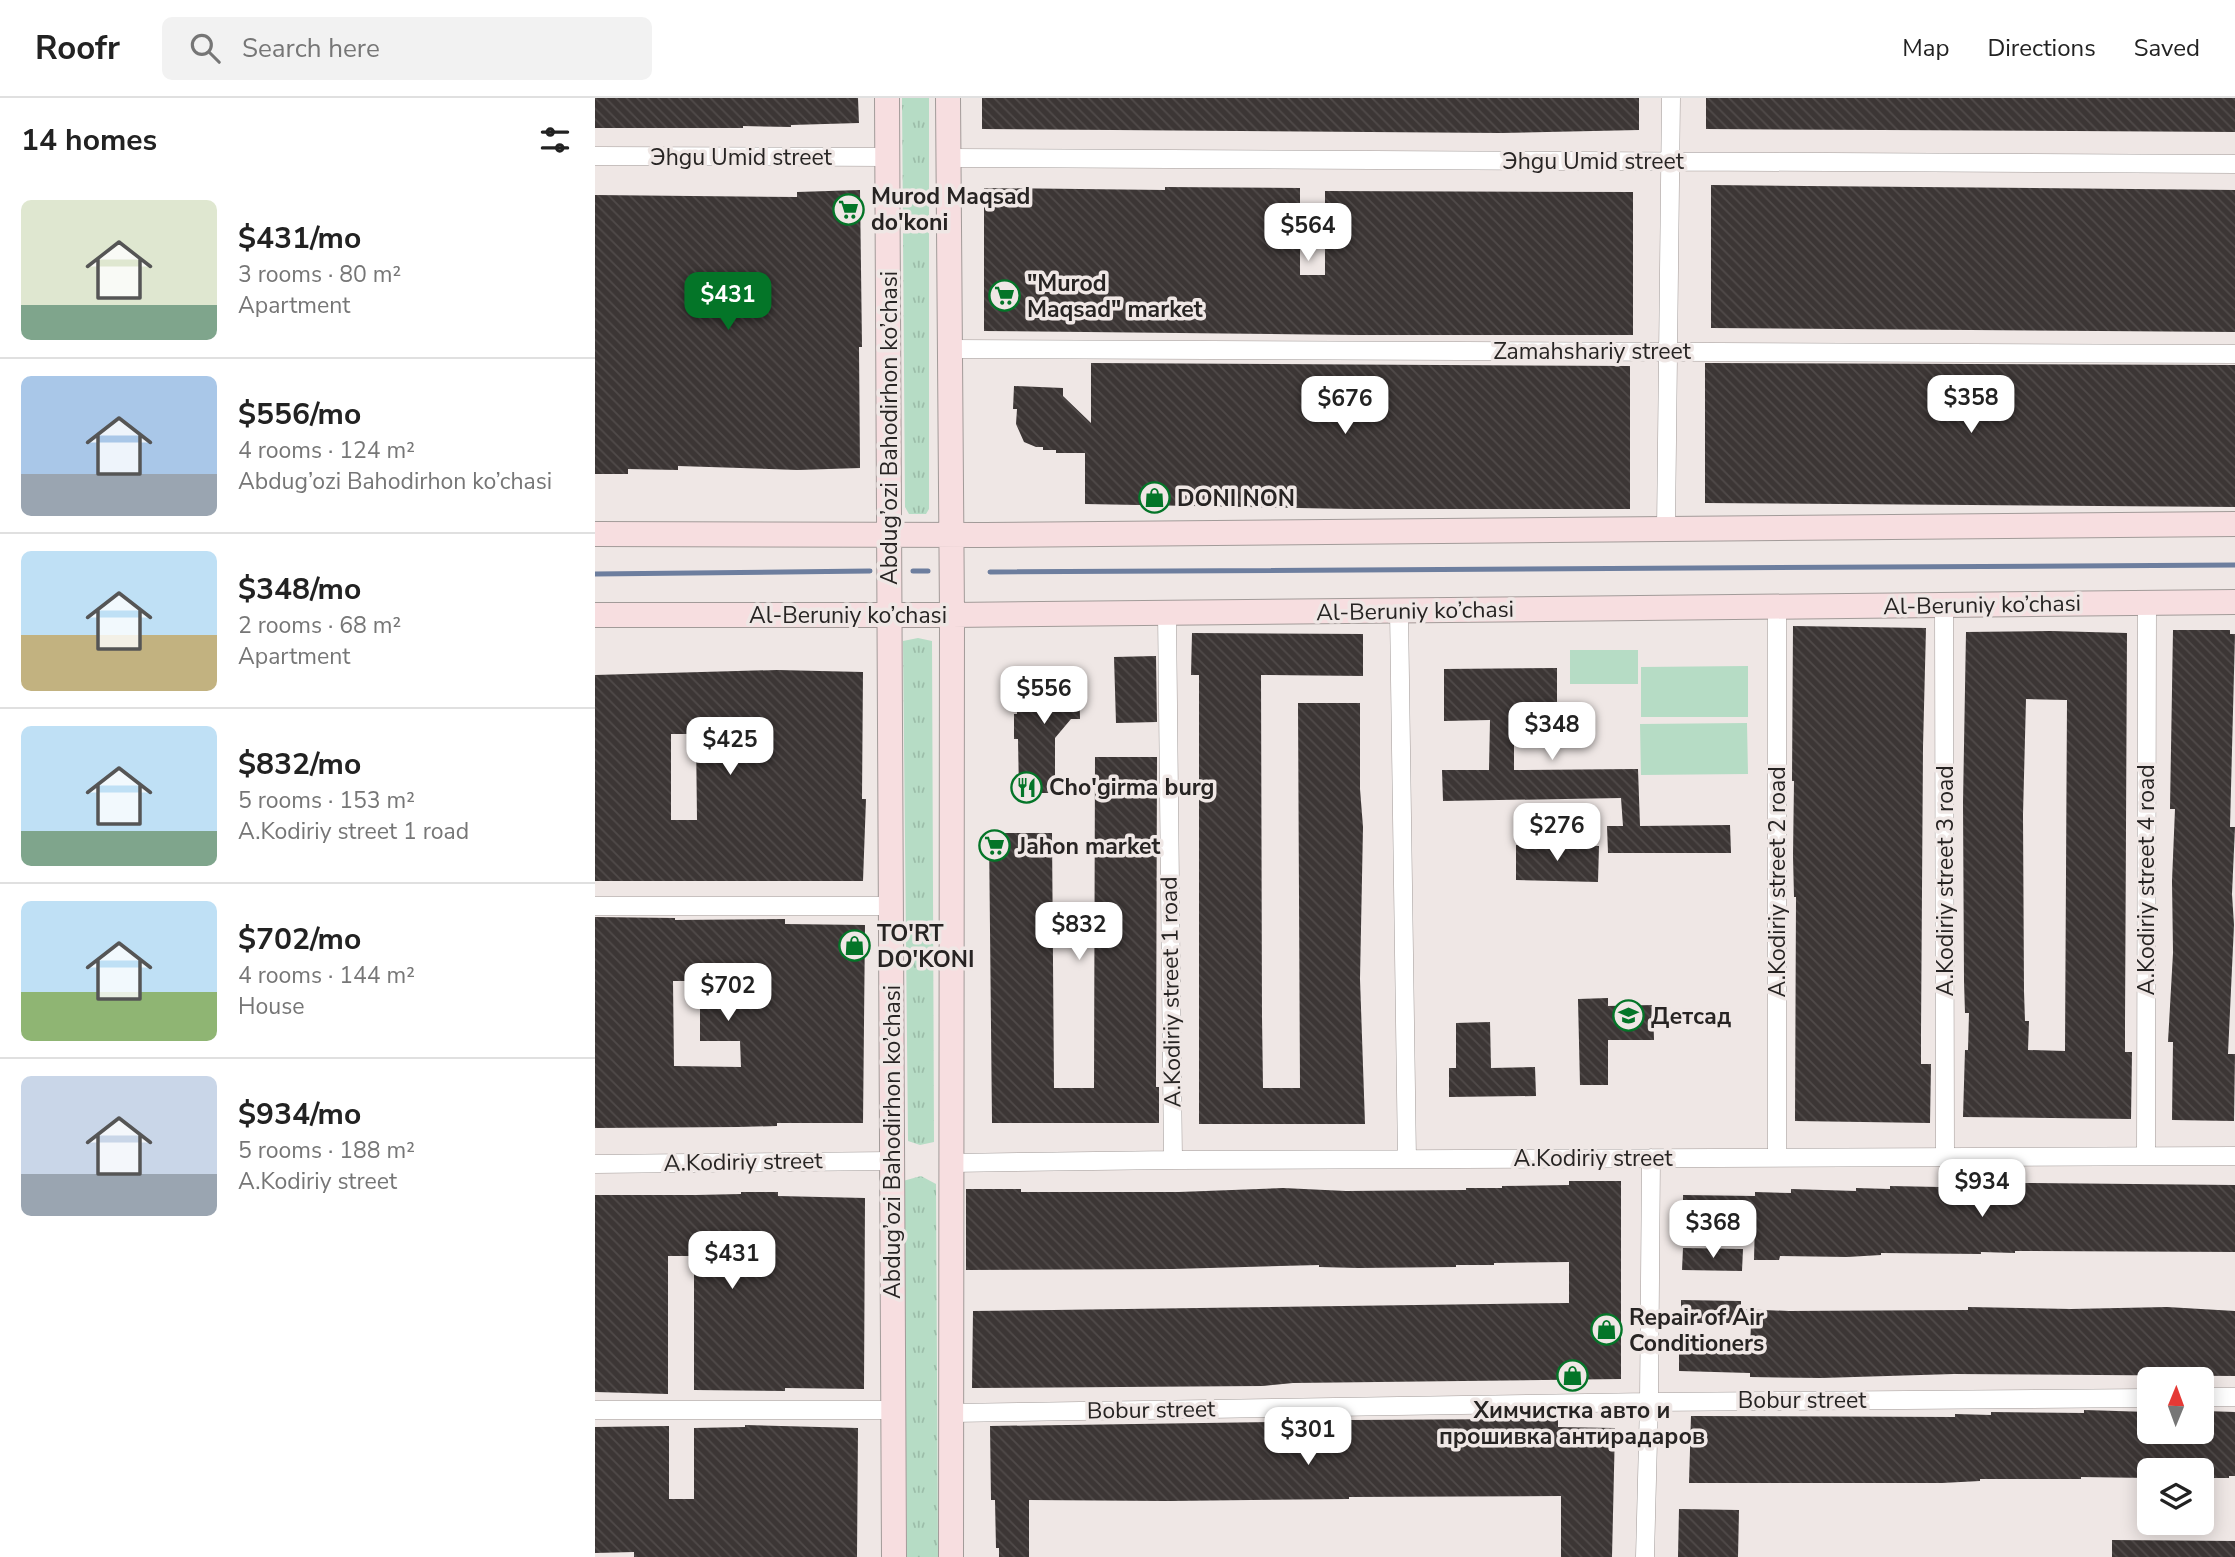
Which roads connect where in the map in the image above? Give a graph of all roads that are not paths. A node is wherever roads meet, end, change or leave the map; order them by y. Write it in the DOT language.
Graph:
graph roads {
  1 [pos="887,98"];
  2 [pos="948,98"];
  3 [pos="1671,98"];
  4 [pos="595,156"];
  5 [pos="887,157"];
  6 [pos="950,158"];
  7 [pos="1671,161"];
  8 [pos="2235,163"];
  9 [pos="950,349"];
  10 [pos="1669,352"];
  11 [pos="2235,354"];
  12 [pos="2235,524"];
  13 [pos="1666,528"];
  14 [pos="595,534"];
  15 [pos="889,534"];
  16 [pos="950,534"];
  17 [pos="2235,602"];
  18 [pos="2147,603"];
  19 [pos="1777,606"];
  20 [pos="1944,606"];
  21 [pos="1399,611"];
  22 [pos="1167,613"];
  23 [pos="595,615"];
  24 [pos="890,615"];
  25 [pos="952,615"];
  26 [pos="595,906"];
  27 [pos="891,906"];
  28 [pos="2146,1156"];
  29 [pos="2235,1156"];
  30 [pos="1777,1157"];
  31 [pos="1945,1157"];
  32 [pos="1651,1158"];
  33 [pos="1406,1159"];
  34 [pos="1173,1160"];
  35 [pos="892,1161"];
  36 [pos="951,1163"];
  37 [pos="595,1164"];
  38 [pos="2214,1397"];
  39 [pos="2235,1397"];
  40 [pos="2137,1398"];
  41 [pos="1649,1402"];
  42 [pos="595,1410"];
  43 [pos="892,1410"];
  44 [pos="951,1413"];
  45 [pos="894,1557"];
  46 [pos="951,1557"];
  47 [pos="1645,1557"];
  1 -- 5 [label="main road, Abdug’ozi Bahodirhon ko’chasi"];
  2 -- 6 [label="main road"];
  3 -- 7 [label="street"];
  4 -- 5 [label="street, Эhgu Umid street"];
  5 -- 15 [label="main road, Abdug’ozi Bahodirhon ko’chasi"];
  6 -- 7 [label="street, Эhgu Umid street"];
  6 -- 9 [label="main road"];
  7 -- 8 [label="street, Эhgu Umid street"];
  7 -- 10 [label="street"];
  9 -- 10 [label="street, Zamahshariy street"];
  9 -- 16 [label="main road"];
  10 -- 11 [label="street, Zamahshariy street"];
  10 -- 13 [label="street"];
  12 -- 13 [label="main road"];
  13 -- 16 [label="main road"];
  14 -- 15 [label="main road"];
  15 -- 16 [label="main road"];
  15 -- 24 [label="main road, Abdug’ozi Bahodirhon ko’chasi"];
  16 -- 25 [label="main road"];
  17 -- 18 [label="main road, Al-Beruniy ko’chasi"];
  18 -- 20 [label="main road, Al-Beruniy ko’chasi"];
  18 -- 28 [label="street, A.Kodiriy street 4 road"];
  19 -- 20 [label="main road, Al-Beruniy ko’chasi"];
  19 -- 21 [label="main road, Al-Beruniy ko’chasi"];
  19 -- 30 [label="street, A.Kodiriy street 2 road"];
  20 -- 31 [label="street, A.Kodiriy street 3 road"];
  21 -- 22 [label="main road, Al-Beruniy ko’chasi"];
  21 -- 33 [label="street"];
  22 -- 25 [label="main road, Al-Beruniy ko’chasi"];
  22 -- 34 [label="street, A.Kodiriy street 1 road"];
  23 -- 24 [label="main road, Al-Beruniy ko’chasi"];
  24 -- 25 [label="main road, Al-Beruniy ko’chasi"];
  24 -- 27 [label="main road, Abdug’ozi Bahodirhon ko’chasi"];
  25 -- 36 [label="main road"];
  26 -- 27 [label="street"];
  27 -- 35 [label="main road, Abdug’ozi Bahodirhon ko’chasi"];
  28 -- 29 [label="street, A.Kodiriy street"];
  28 -- 31 [label="street, A.Kodiriy street"];
  30 -- 31 [label="street, A.Kodiriy street"];
  30 -- 32 [label="street, A.Kodiriy street"];
  32 -- 33 [label="street, A.Kodiriy street"];
  32 -- 41 [label="street"];
  33 -- 34 [label="street, A.Kodiriy street"];
  34 -- 36 [label="street, A.Kodiriy street"];
  35 -- 37 [label="street, A.Kodiriy street"];
  35 -- 43 [label="main road, Abdug’ozi Bahodirhon ko’chasi"];
  36 -- 44 [label="main road"];
  38 -- 39 [label="street"];
  40 -- 41 [label="street, Bobur street"];
  41 -- 44 [label="street, Bobur street"];
  41 -- 47 [label="street"];
  42 -- 43 [label="street"];
  43 -- 45 [label="main road, Abdug’ozi Bahodirhon ko’chasi"];
  44 -- 46 [label="main road"];
}
